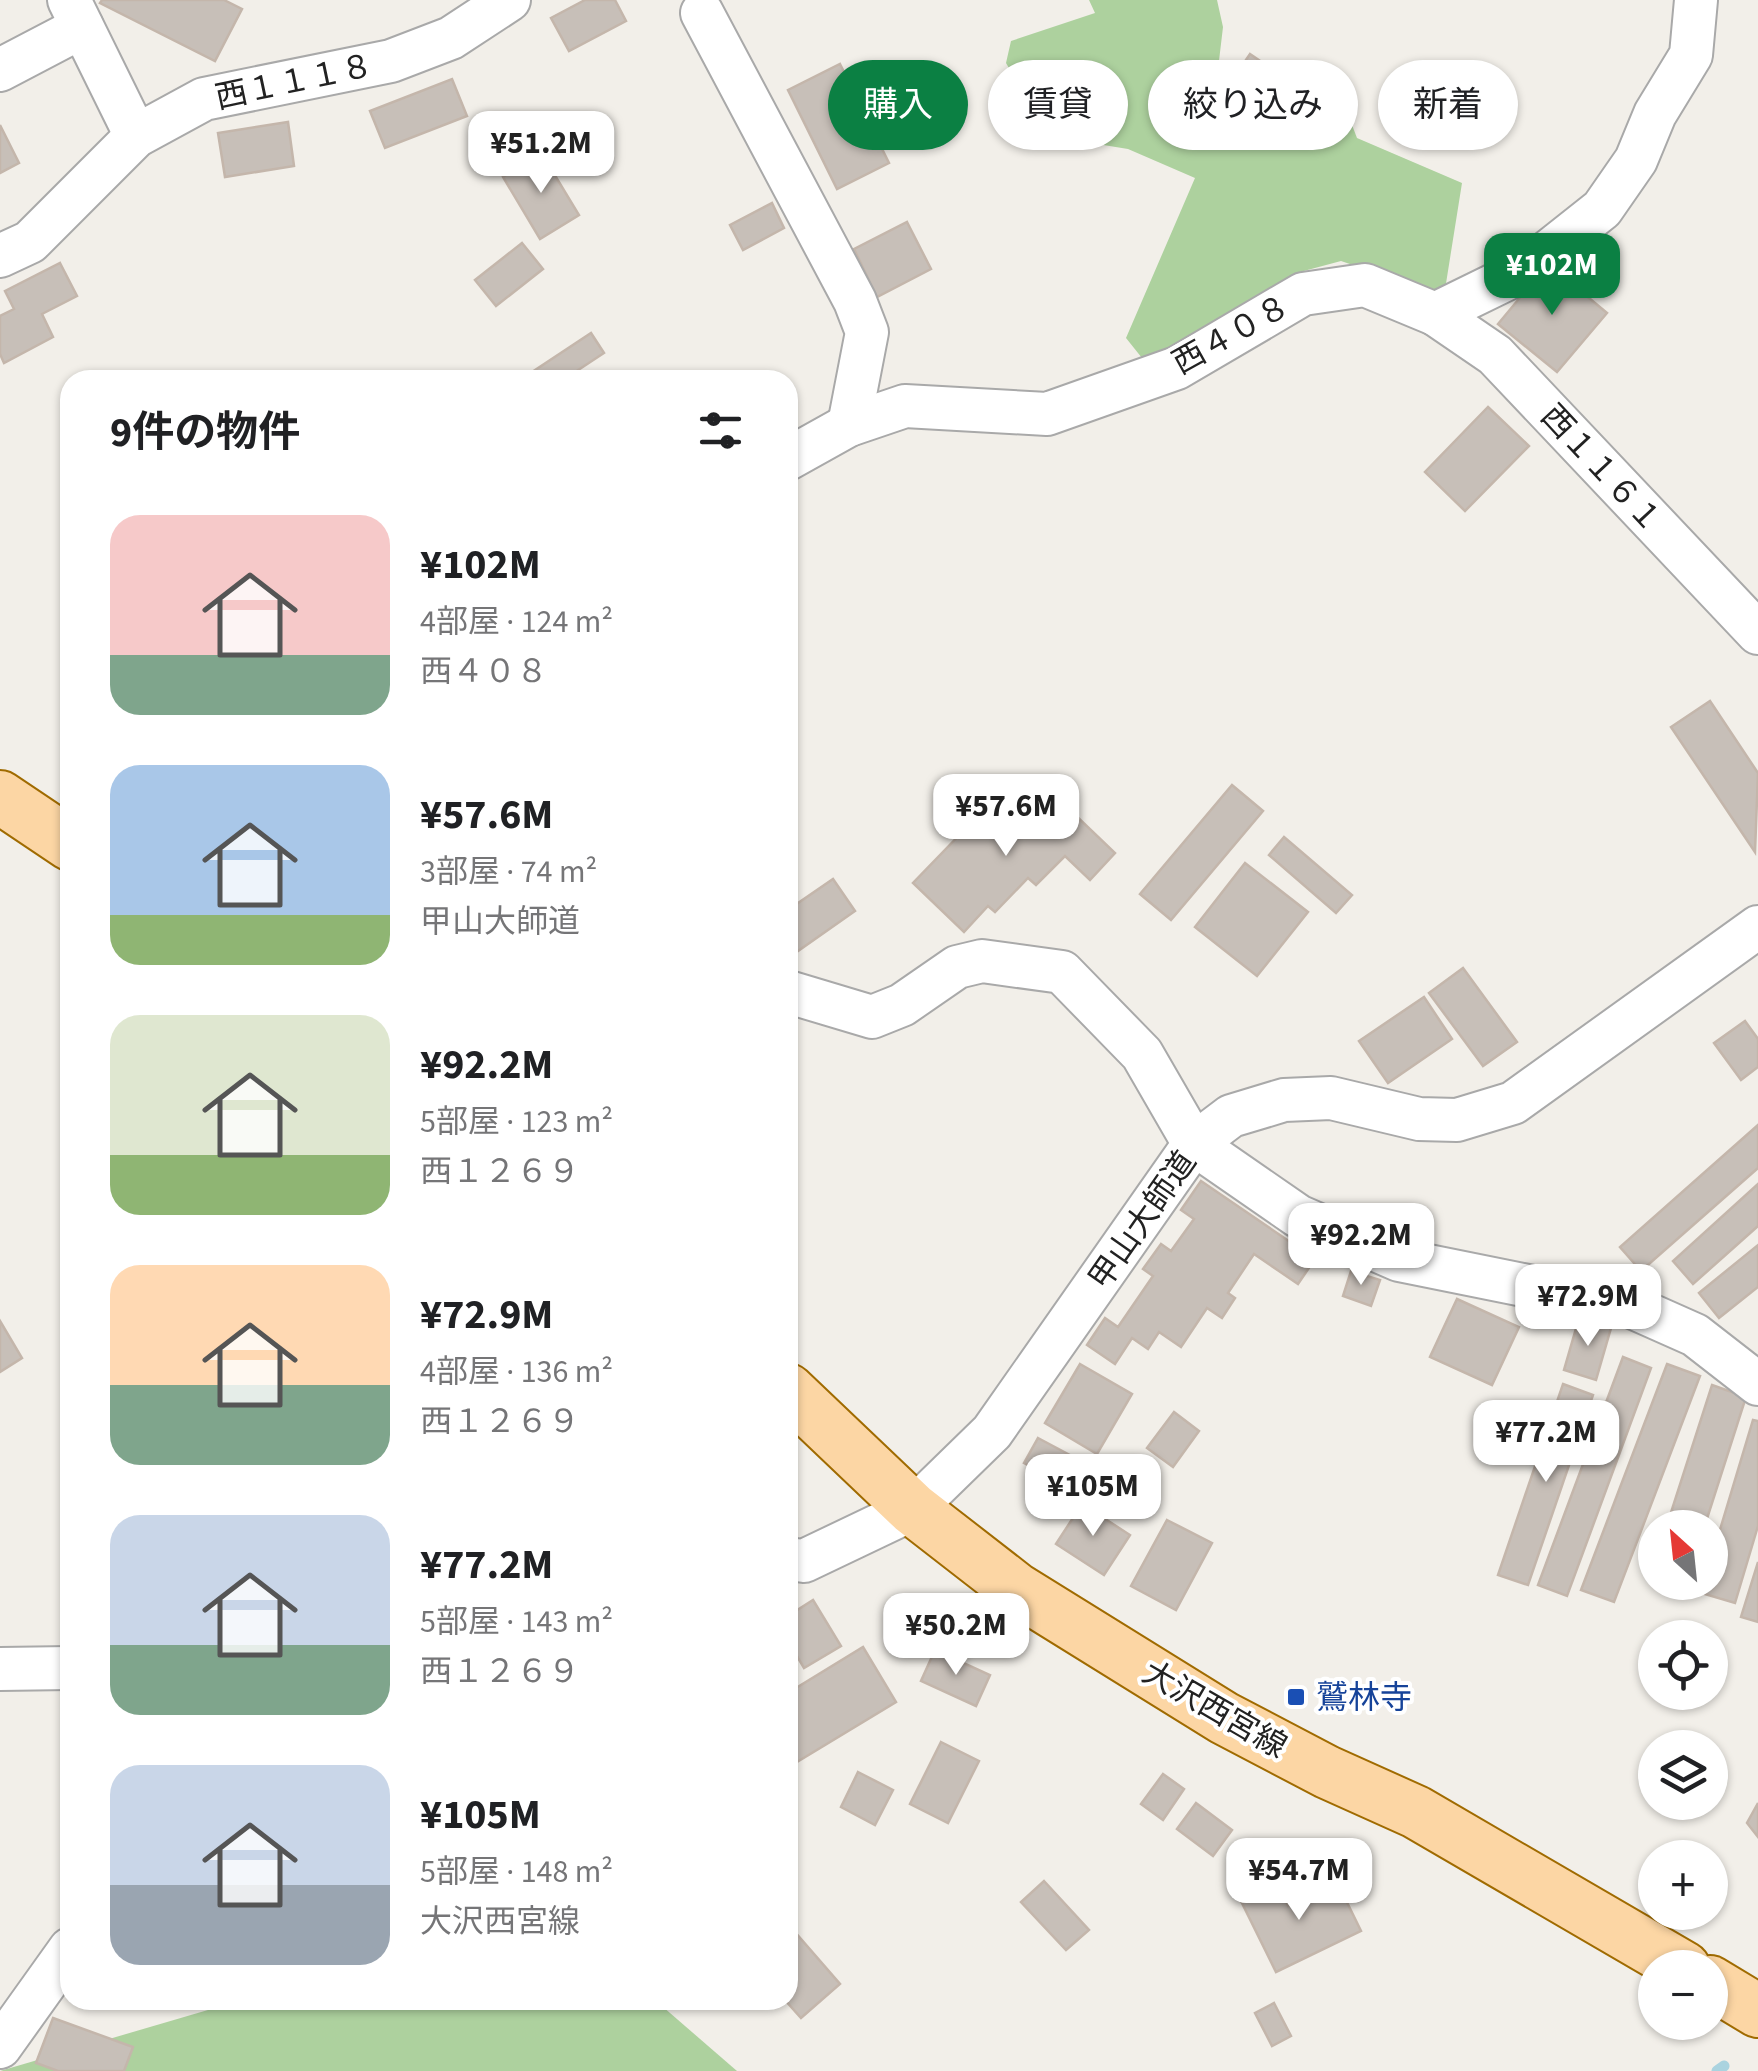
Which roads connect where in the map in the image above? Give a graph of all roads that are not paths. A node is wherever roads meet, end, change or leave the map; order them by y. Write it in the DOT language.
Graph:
graph roads {
  1 [pos="509,0"];
  2 [pos="1696,0"];
  3 [pos="75,13"];
  4 [pos="702,13"];
  5 [pos="0,70"];
  6 [pos="136,136"];
  7 [pos="0,256"];
  8 [pos="1435,314"];
  9 [pos="849,424"];
  10 [pos="798,453"];
  11 [pos="1758,633"];
  12 [pos="0,797"];
  13 [pos="60,837"];
  14 [pos="1758,927"];
  15 [pos="798,995"];
  16 [pos="1194,1144"];
  17 [pos="1758,1384"];
  18 [pos="798,1400"];
  19 [pos="913,1509"];
  20 [pos="798,1560"];
  21 [pos="60,1668"];
  22 [pos="0,1669"];
  23 [pos="1653,1950"];
  24 [pos="60,1963"];
  25 [pos="1728,1992"];
  26 [pos="1758,2010"];
  27 [pos="0,2046"];
  1 -- 6 [label="street, 西１１１８"];
  2 -- 8 [label="street"];
  3 -- 5 [label="street"];
  3 -- 6 [label="street"];
  4 -- 9 [label="street"];
  6 -- 7 [label="street, 西１１１８"];
  8 -- 9 [label="street, 西４０８"];
  8 -- 11 [label="street, 西１１６１"];
  9 -- 10 [label="street, 西４０８"];
  12 -- 13 [label="main road"];
  14 -- 16 [label="street, 甲山大師道"];
  15 -- 16 [label="street"];
  16 -- 17 [label="street"];
  16 -- 19 [label="street, 甲山大師道"];
  18 -- 19 [label="main road, 大沢西宮線"];
  19 -- 20 [label="street, 甲山大師道"];
  19 -- 23 [label="main road, 大沢西宮線"];
  21 -- 22 [label="street"];
  24 -- 27 [label="street"];
  25 -- 26 [label="main road"];
}
